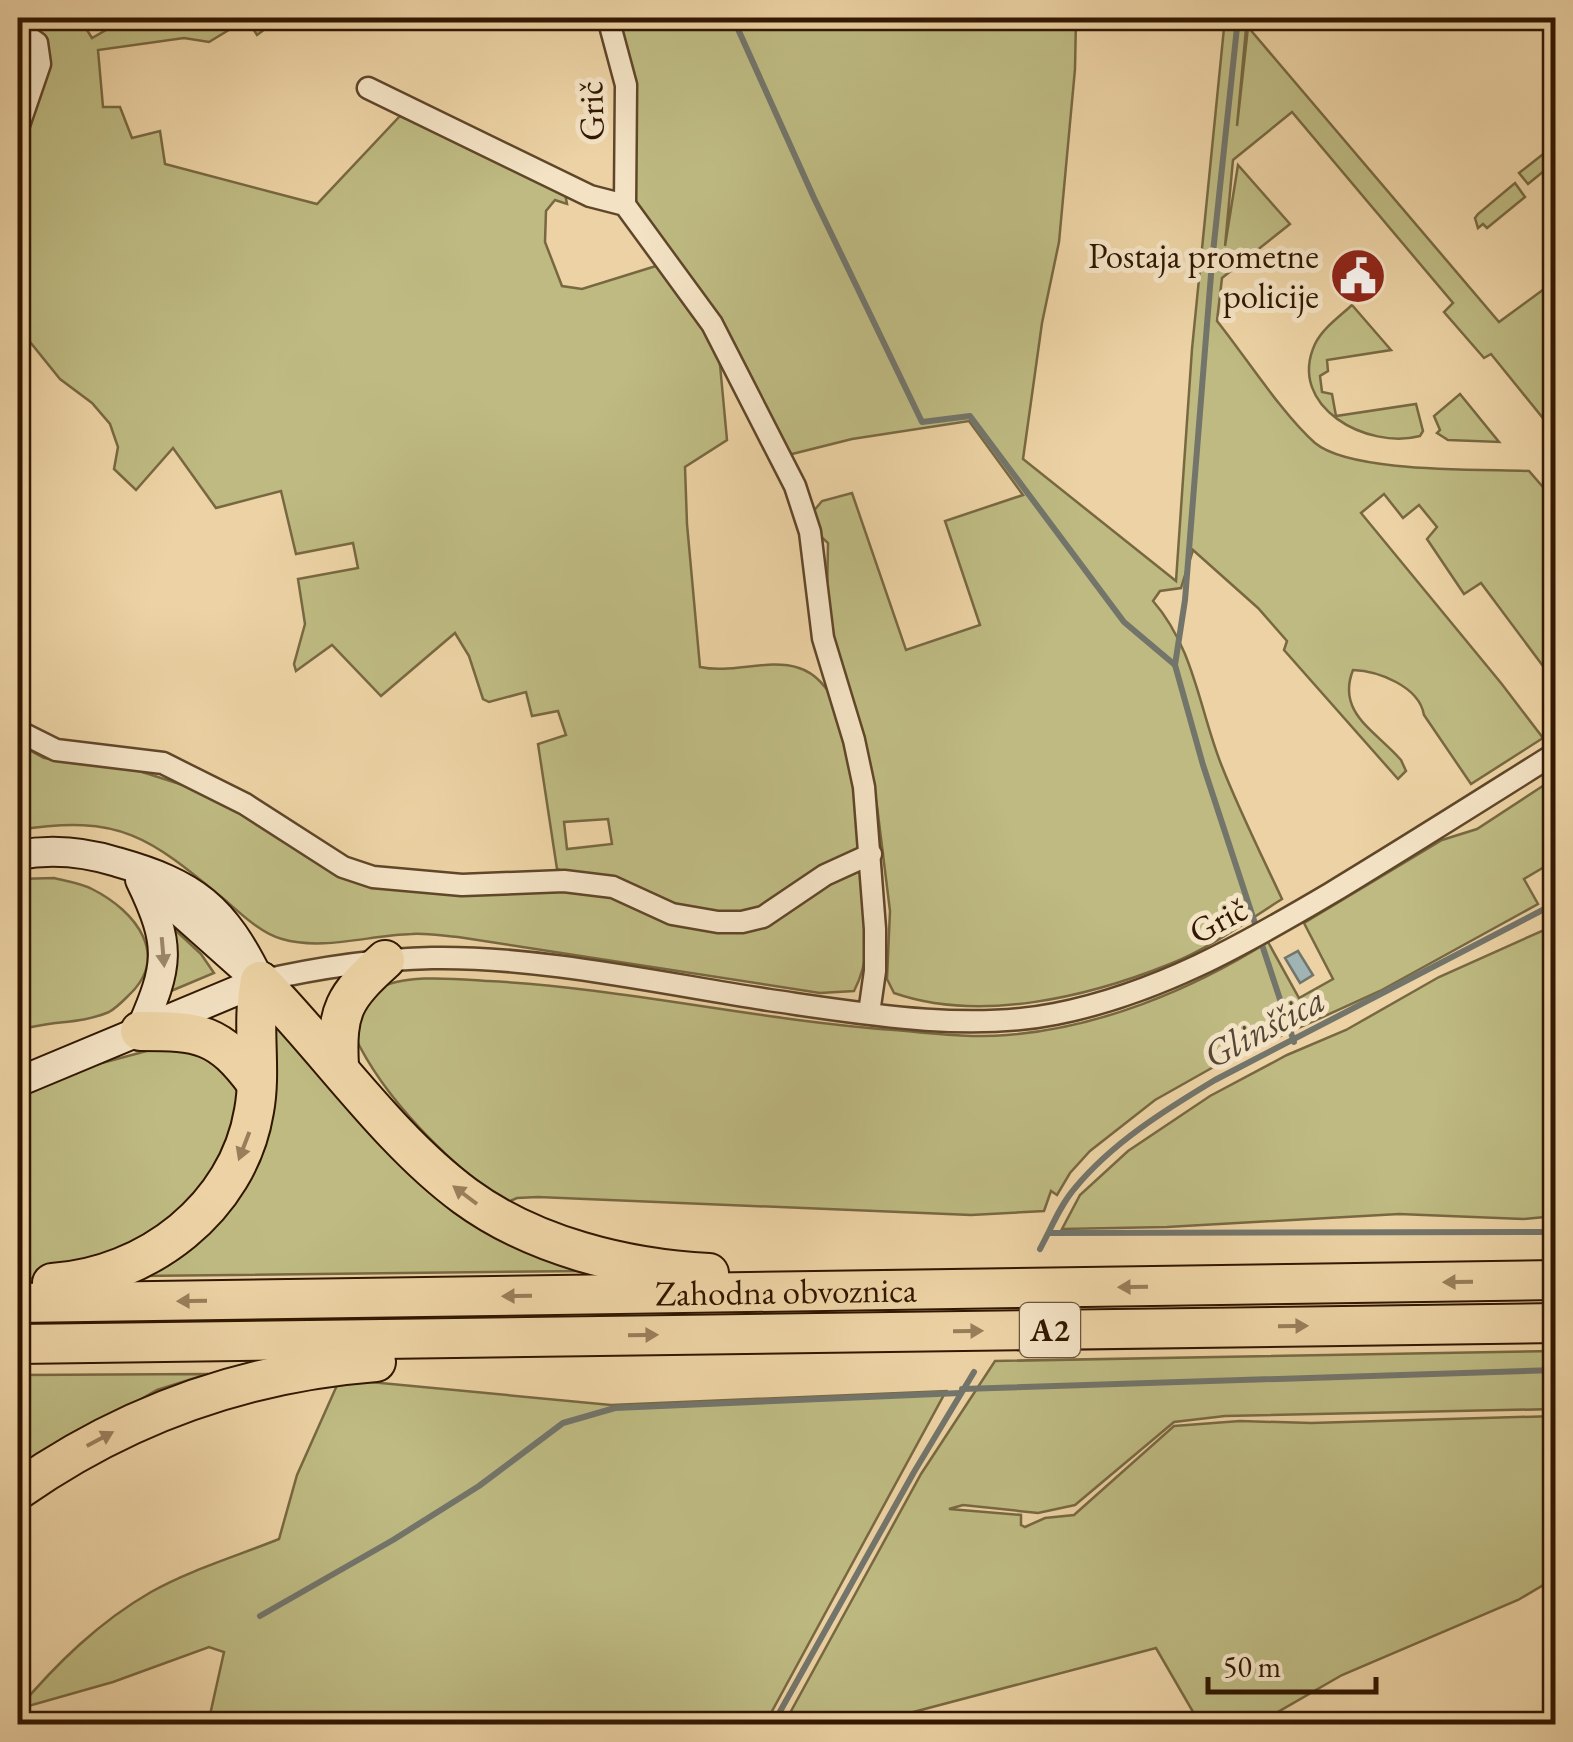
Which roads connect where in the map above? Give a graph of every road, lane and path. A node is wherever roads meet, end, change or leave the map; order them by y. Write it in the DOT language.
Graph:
graph roads {
  1 [pos="608,18"];
  2 [pos="18,38"];
  3 [pos="368,88"];
  4 [pos="18,128"];
  5 [pos="625,205"];
  6 [pos="18,731"];
  7 [pos="1556,753"];
  8 [pos="870,854"];
  9 [pos="18,856"];
  10 [pos="131,869"];
  11 [pos="385,960"];
  12 [pos="260,981"];
  13 [pos="869,1014"];
  14 [pos="140,1031"];
  15 [pos="339,1066"];
  16 [pos="18,1082"];
  17 [pos="256,1083"];
  18 [pos="1556,1280"];
  19 [pos="824,1292"];
  20 [pos="18,1293"];
  21 [pos="18,1302"];
  22 [pos="1556,1324"];
  23 [pos="546,1337"];
  24 [pos="18,1344"];
  25 [pos="18,1490"];
  1 -- 5 [label="street, Grič"];
  2 -- 4 [label="street"];
  3 -- 5 [label="street"];
  5 -- 8 [label="street"];
  6 -- 8 [label="street"];
  7 -- 13 [label="street, Grič"];
  8 -- 13 [label="street"];
  9 -- 10 [label="main road"];
  10 -- 12 [label="main road"];
  10 -- 14 [label="main road, one-way"];
  11 -- 12 [label="street, Grič"];
  11 -- 13 [label="street, Grič"];
  11 -- 15 [label="highway"];
  12 -- 14 [label="main road"];
  12 -- 15 [label="highway"];
  12 -- 17 [label="highway"];
  14 -- 16 [label="main road"];
  14 -- 17 [label="highway"];
  19 -- 15 [label="highway, one-way"];
  17 -- 20 [label="highway, one-way"];
  18 -- 19 [label="highway, Zahodna obvoznica / A2, one-way"];
  19 -- 21 [label="highway, Zahodna obvoznica / A2, one-way"];
  23 -- 22 [label="highway, Zahodna obvoznica / A2, one-way"];
  23 -- 24 [label="highway, Zahodna obvoznica / A2"];
  25 -- 23 [label="highway, one-way"];
}
